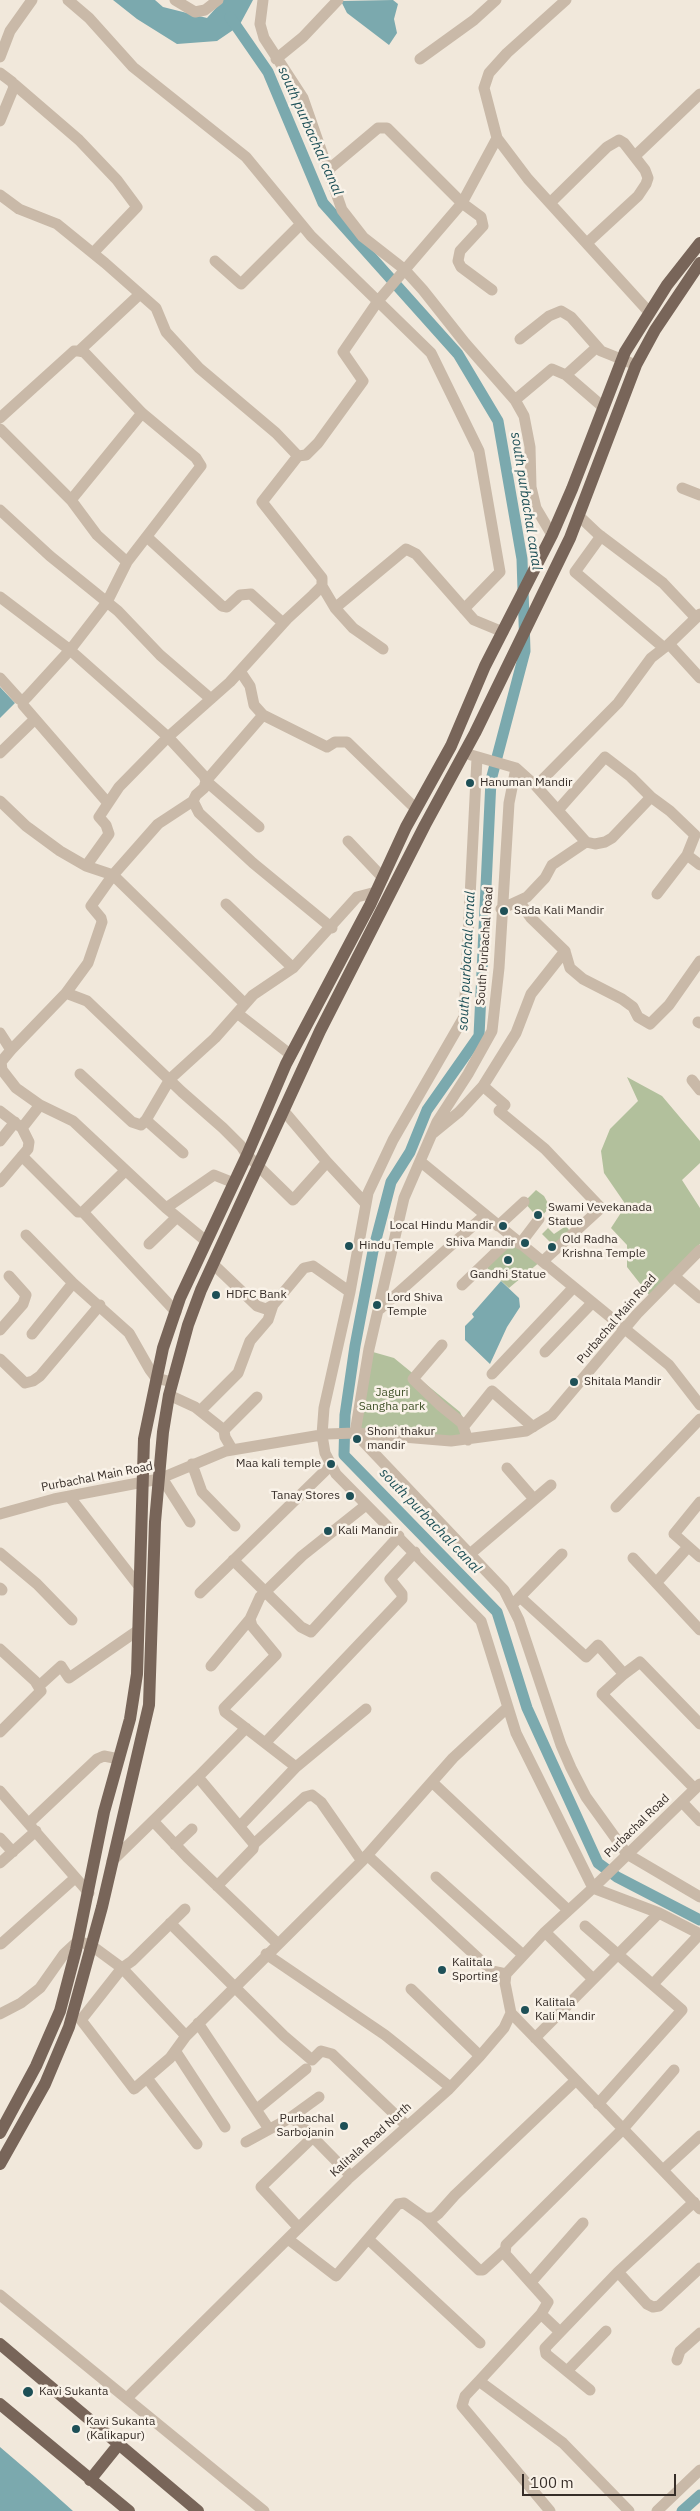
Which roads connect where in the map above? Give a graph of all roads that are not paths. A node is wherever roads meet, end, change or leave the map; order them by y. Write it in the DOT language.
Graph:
graph roads {
  1 [pos="32,0"];
  2 [pos="68,0"];
  3 [pos="175,0"];
  4 [pos="218,0"];
  5 [pos="263,0"];
  6 [pos="338,0"];
  7 [pos="496,0"];
  8 [pos="566,0"];
  9 [pos="0,58"];
  10 [pos="276,59"];
  11 [pos="420,60"];
  12 [pos="0,73"];
  13 [pos="14,84"];
  14 [pos="700,94"];
  15 [pos="0,121"];
  16 [pos="497,138"];
  17 [pos="635,156"];
  18 [pos="328,170"];
  19 [pos="0,195"];
  20 [pos="462,203"];
  21 [pos="550,203"];
  22 [pos="301,224"];
  23 [pos="700,242"];
  24 [pos="587,243"];
  25 [pos="93,253"];
  26 [pos="215,261"];
  27 [pos="700,263"];
  28 [pos="402,271"];
  29 [pos="695,279"];
  30 [pos="492,290"];
  31 [pos="140,294"];
  32 [pos="380,298"];
  33 [pos="649,312"];
  34 [pos="520,339"];
  35 [pos="597,347"];
  36 [pos="79,351"];
  37 [pos="622,359"];
  38 [pos="636,365"];
  39 [pos="566,375"];
  40 [pos="515,400"];
  41 [pos="602,407"];
  42 [pos="142,413"];
  43 [pos="0,418"];
  44 [pos="0,429"];
  45 [pos="298,456"];
  46 [pos="682,488"];
  47 [pos="700,495"];
  48 [pos="71,500"];
  49 [pos="0,510"];
  50 [pos="579,516"];
  51 [pos="552,535"];
  52 [pos="601,536"];
  53 [pos="147,537"];
  54 [pos="127,562"];
  55 [pos="322,586"];
  56 [pos="0,597"];
  57 [pos="107,602"];
  58 [pos="335,608"];
  59 [pos="464,609"];
  60 [pos="698,616"];
  61 [pos="283,623"];
  62 [pos="503,632"];
  63 [pos="666,645"];
  64 [pos="70,650"];
  65 [pos="383,650"];
  66 [pos="240,671"];
  67 [pos="0,678"];
  68 [pos="700,678"];
  69 [pos="210,699"];
  70 [pos="23,705"];
  71 [pos="263,716"];
  72 [pos="35,719"];
  73 [pos="168,737"];
  74 [pos="0,752"];
  75 [pos="465,752"];
  76 [pos="478,758"];
  77 [pos="516,768"];
  78 [pos="206,781"];
  79 [pos="536,786"];
  80 [pos="651,797"];
  81 [pos="0,801"];
  82 [pos="193,801"];
  83 [pos="107,802"];
  84 [pos="416,809"];
  85 [pos="558,810"];
  86 [pos="259,826"];
  87 [pos="348,841"];
  88 [pos="586,842"];
  89 [pos="398,846"];
  90 [pos="410,854"];
  91 [pos="687,855"];
  92 [pos="700,865"];
  93 [pos="86,866"];
  94 [pos="113,876"];
  95 [pos="383,878"];
  96 [pos="376,892"];
  97 [pos="657,894"];
  98 [pos="519,901"];
  99 [pos="226,904"];
  100 [pos="501,909"];
  101 [pos="332,928"];
  102 [pos="565,951"];
  103 [pos="700,961"];
  104 [pos="293,968"];
  105 [pos="66,993"];
  106 [pos="241,1009"];
  107 [pos="0,1033"];
  108 [pos="12,1050"];
  109 [pos="290,1055"];
  110 [pos="80,1074"];
  111 [pos="170,1079"];
  112 [pos="692,1080"];
  113 [pos="483,1086"];
  114 [pos="700,1090"];
  115 [pos="40,1105"];
  116 [pos="283,1110"];
  117 [pos="0,1111"];
  118 [pos="146,1120"];
  119 [pos="18,1125"];
  120 [pos="432,1135"];
  121 [pos="0,1141"];
  122 [pos="183,1153"];
  123 [pos="22,1156"];
  124 [pos="247,1156"];
  125 [pos="326,1162"];
  126 [pos="421,1162"];
  127 [pos="259,1166"];
  128 [pos="125,1171"];
  129 [pos="0,1182"];
  130 [pos="234,1184"];
  131 [pos="524,1202"];
  132 [pos="366,1204"];
  133 [pos="166,1208"];
  134 [pos="83,1212"];
  135 [pos="485,1215"];
  136 [pos="177,1216"];
  137 [pos="539,1219"];
  138 [pos="498,1226"];
  139 [pos="26,1235"];
  140 [pos="516,1240"];
  141 [pos="206,1241"];
  142 [pos="149,1244"];
  143 [pos="700,1250"];
  144 [pos="543,1261"];
  145 [pos="213,1264"];
  146 [pos="9,1276"];
  147 [pos="674,1276"];
  148 [pos="73,1283"];
  149 [pos="462,1285"];
  150 [pos="573,1288"];
  151 [pos="350,1292"];
  152 [pos="700,1298"];
  153 [pos="592,1303"];
  154 [pos="100,1305"];
  155 [pos="273,1305"];
  156 [pos="379,1310"];
  157 [pos="176,1312"];
  158 [pos="624,1329"];
  159 [pos="0,1330"];
  160 [pos="32,1334"];
  161 [pos="442,1345"];
  162 [pos="545,1352"];
  163 [pos="0,1359"];
  164 [pos="492,1374"];
  165 [pos="156,1378"];
  166 [pos="172,1382"];
  167 [pos="169,1395"];
  168 [pos="257,1397"];
  169 [pos="700,1405"];
  170 [pos="201,1410"];
  171 [pos="700,1419"];
  172 [pos="464,1426"];
  173 [pos="533,1427"];
  174 [pos="224,1430"];
  175 [pos="353,1433"];
  176 [pos="321,1435"];
  177 [pos="468,1440"];
  178 [pos="232,1449"];
  179 [pos="192,1464"];
  180 [pos="330,1466"];
  181 [pos="506,1468"];
  182 [pos="160,1478"];
  183 [pos="141,1483"];
  184 [pos="551,1485"];
  185 [pos="69,1496"];
  186 [pos="534,1499"];
  187 [pos="700,1502"];
  188 [pos="366,1505"];
  189 [pos="616,1507"];
  190 [pos="0,1514"];
  191 [pos="190,1522"];
  192 [pos="235,1526"];
  193 [pos="399,1536"];
  194 [pos="688,1547"];
  195 [pos="415,1552"];
  196 [pos="0,1553"];
  197 [pos="470,1554"];
  198 [pos="562,1554"];
  199 [pos="700,1557"];
  200 [pos="633,1558"];
  201 [pos="233,1560"];
  202 [pos="656,1583"];
  203 [pos="138,1585"];
  204 [pos="266,1592"];
  205 [pos="200,1593"];
  206 [pos="516,1601"];
  207 [pos="250,1619"];
  208 [pos="72,1620"];
  209 [pos="700,1630"];
  210 [pos="137,1631"];
  211 [pos="0,1649"];
  212 [pos="211,1666"];
  213 [pos="624,1674"];
  214 [pos="39,1686"];
  215 [pos="508,1707"];
  216 [pos="366,1709"];
  217 [pos="700,1724"];
  218 [pos="246,1728"];
  219 [pos="0,1732"];
  220 [pos="266,1742"];
  221 [pos="119,1759"];
  222 [pos="296,1767"];
  223 [pos="198,1777"];
  224 [pos="432,1782"];
  225 [pos="697,1786"];
  226 [pos="0,1791"];
  227 [pos="682,1802"];
  228 [pos="153,1821"];
  229 [pos="700,1821"];
  230 [pos="240,1826"];
  231 [pos="32,1827"];
  232 [pos="192,1829"];
  233 [pos="0,1838"];
  234 [pos="254,1844"];
  235 [pos="175,1845"];
  236 [pos="12,1852"];
  237 [pos="364,1858"];
  238 [pos="624,1858"];
  239 [pos="112,1861"];
  240 [pos="0,1863"];
  241 [pos="75,1878"];
  242 [pos="436,1878"];
  243 [pos="598,1884"];
  244 [pos="217,1886"];
  245 [pos="89,1893"];
  246 [pos="700,1897"];
  247 [pos="185,1909"];
  248 [pos="568,1910"];
  249 [pos="659,1913"];
  250 [pos="170,1923"];
  251 [pos="586,1926"];
  252 [pos="545,1932"];
  253 [pos="700,1934"];
  254 [pos="78,1942"];
  255 [pos="277,1943"];
  256 [pos="1,1944"];
  257 [pos="92,1946"];
  258 [pos="618,1953"];
  259 [pos="266,1954"];
  260 [pos="522,1954"];
  261 [pos="122,1968"];
  262 [pos="506,1974"];
  263 [pos="592,1978"];
  264 [pos="653,1984"];
  265 [pos="234,1987"];
  266 [pos="411,1989"];
  267 [pos="510,2013"];
  268 [pos="0,2014"];
  269 [pos="198,2023"];
  270 [pos="186,2036"];
  271 [pos="535,2038"];
  272 [pos="176,2052"];
  273 [pos="480,2056"];
  274 [pos="306,2069"];
  275 [pos="674,2070"];
  276 [pos="147,2078"];
  277 [pos="576,2080"];
  278 [pos="450,2087"];
  279 [pos="320,2097"];
  280 [pos="598,2104"];
  281 [pos="257,2109"];
  282 [pos="290,2118"];
  283 [pos="407,2126"];
  284 [pos="225,2127"];
  285 [pos="622,2128"];
  286 [pos="269,2129"];
  287 [pos="0,2132"];
  288 [pos="700,2136"];
  289 [pos="313,2137"];
  290 [pos="246,2142"];
  291 [pos="197,2144"];
  292 [pos="0,2164"];
  293 [pos="663,2170"];
  294 [pos="351,2176"];
  295 [pos="697,2206"];
  296 [pos="425,2218"];
  297 [pos="583,2223"];
  298 [pos="299,2228"];
  299 [pos="288,2239"];
  300 [pos="368,2239"];
  301 [pos="505,2250"];
  302 [pos="700,2268"];
  303 [pos="618,2272"];
  304 [pos="531,2282"];
  305 [pos="0,2295"];
  306 [pos="540,2314"];
  307 [pos="606,2331"];
  308 [pos="560,2332"];
  309 [pos="700,2332"];
  310 [pos="480,2343"];
  311 [pos="0,2344"];
  312 [pos="677,2360"];
  313 [pos="567,2371"];
  314 [pos="481,2379"];
  315 [pos="590,2390"];
  316 [pos="128,2397"];
  317 [pos="0,2404"];
  318 [pos="119,2444"];
  319 [pos="700,2470"];
  320 [pos="90,2480"];
  321 [pos="129,2511"];
  322 [pos="198,2511"];
  323 [pos="264,2511"];
  324 [pos="550,2511"];
  325 [pos="629,2511"];
  326 [pos="657,2511"];
  1 -- 9 [label="street"];
  2 -- 22 [label="street"];
  3 -- 4 [label="street"];
  5 -- 10 [label="street"];
  6 -- 10 [label="street"];
  7 -- 11 [label="street"];
  8 -- 16 [label="street"];
  10 -- 18 [label="street"];
  12 -- 13 [label="street"];
  13 -- 15 [label="street"];
  13 -- 25 [label="street"];
  14 -- 17 [label="street"];
  16 -- 20 [label="street"];
  16 -- 21 [label="street"];
  17 -- 21 [label="street"];
  17 -- 24 [label="street"];
  18 -- 20 [label="street"];
  18 -- 28 [label="street"];
  19 -- 25 [label="street"];
  20 -- 28 [label="street"];
  20 -- 30 [label="street"];
  21 -- 24 [label="street"];
  22 -- 26 [label="street"];
  22 -- 32 [label="street"];
  23 -- 33 [label="main road"];
  24 -- 33 [label="street"];
  25 -- 31 [label="street"];
  27 -- 29 [label="main road"];
  28 -- 32 [label="street"];
  28 -- 40 [label="street"];
  29 -- 38 [label="main road"];
  31 -- 36 [label="street"];
  31 -- 45 [label="street"];
  32 -- 45 [label="street"];
  32 -- 59 [label="street"];
  33 -- 37 [label="main road"];
  34 -- 35 [label="street"];
  35 -- 37 [label="street"];
  35 -- 39 [label="street"];
  36 -- 42 [label="street"];
  36 -- 43 [label="street"];
  37 -- 38 [label="street"];
  37 -- 41 [label="main road"];
  38 -- 50 [label="main road"];
  39 -- 40 [label="street"];
  39 -- 41 [label="street"];
  40 -- 51 [label="street"];
  41 -- 51 [label="main road"];
  42 -- 48 [label="street"];
  42 -- 53 [label="street"];
  44 -- 48 [label="street"];
  45 -- 55 [label="street"];
  46 -- 47 [label="street"];
  48 -- 54 [label="street"];
  49 -- 57 [label="street"];
  50 -- 52 [label="street"];
  50 -- 75 [label="main road"];
  51 -- 62 [label="main road"];
  52 -- 60 [label="street"];
  52 -- 63 [label="street"];
  53 -- 54 [label="street"];
  53 -- 61 [label="street"];
  54 -- 57 [label="street"];
  55 -- 58 [label="street"];
  55 -- 61 [label="street"];
  56 -- 64 [label="street"];
  57 -- 64 [label="street"];
  57 -- 69 [label="street"];
  58 -- 59 [label="street"];
  58 -- 65 [label="street"];
  59 -- 62 [label="street"];
  60 -- 63 [label="street"];
  61 -- 66 [label="street"];
  62 -- 84 [label="main road"];
  63 -- 68 [label="street"];
  63 -- 79 [label="street"];
  64 -- 67 [label="street"];
  64 -- 73 [label="street"];
  66 -- 69 [label="street"];
  66 -- 71 [label="street"];
  69 -- 73 [label="street"];
  70 -- 72 [label="street"];
  71 -- 78 [label="street"];
  71 -- 84 [label="street"];
  72 -- 74 [label="street"];
  72 -- 83 [label="street"];
  73 -- 78 [label="street"];
  73 -- 83 [label="street"];
  75 -- 76 [label="street"];
  75 -- 90 [label="main road"];
  76 -- 77 [label="street"];
  76 -- 132 [label="street"];
  77 -- 79 [label="street"];
  77 -- 100 [label="street, South Purbachal Road"];
  78 -- 82 [label="street"];
  78 -- 86 [label="street"];
  79 -- 85 [label="street"];
  80 -- 85 [label="street"];
  80 -- 88 [label="street"];
  80 -- 91 [label="street"];
  81 -- 93 [label="street"];
  82 -- 94 [label="street"];
  82 -- 101 [label="street"];
  83 -- 93 [label="street"];
  84 -- 89 [label="main road"];
  85 -- 88 [label="street"];
  87 -- 95 [label="street"];
  88 -- 98 [label="street"];
  89 -- 90 [label="street"];
  89 -- 95 [label="main road"];
  90 -- 116 [label="main road"];
  91 -- 92 [label="street"];
  91 -- 97 [label="street"];
  93 -- 94 [label="street"];
  94 -- 105 [label="street"];
  94 -- 106 [label="street"];
  95 -- 96 [label="main road"];
  96 -- 101 [label="street"];
  96 -- 109 [label="main road"];
  98 -- 100 [label="street"];
  98 -- 102 [label="street"];
  99 -- 104 [label="street"];
  100 -- 120 [label="street, South Purbachal Road"];
  101 -- 104 [label="street"];
  102 -- 103 [label="street"];
  102 -- 113 [label="street"];
  104 -- 106 [label="street"];
  105 -- 108 [label="street"];
  105 -- 111 [label="street"];
  106 -- 109 [label="street"];
  106 -- 111 [label="street"];
  107 -- 108 [label="street"];
  108 -- 115 [label="street"];
  109 -- 124 [label="main road"];
  110 -- 118 [label="street"];
  111 -- 118 [label="street"];
  111 -- 124 [label="street"];
  112 -- 114 [label="street"];
  113 -- 120 [label="street"];
  113 -- 144 [label="street"];
  115 -- 119 [label="street"];
  115 -- 128 [label="street"];
  116 -- 125 [label="street"];
  116 -- 127 [label="main road"];
  117 -- 119 [label="street"];
  118 -- 122 [label="street"];
  119 -- 121 [label="street"];
  119 -- 123 [label="street"];
  120 -- 126 [label="street, South Purbachal Road"];
  123 -- 129 [label="street"];
  123 -- 134 [label="street"];
  124 -- 127 [label="street"];
  124 -- 130 [label="main road"];
  125 -- 127 [label="street"];
  125 -- 132 [label="street"];
  126 -- 135 [label="street"];
  126 -- 156 [label="street, South Purbachal Road"];
  127 -- 145 [label="main road"];
  128 -- 133 [label="street"];
  128 -- 134 [label="street"];
  130 -- 133 [label="street"];
  130 -- 141 [label="main road"];
  131 -- 138 [label="street"];
  132 -- 151 [label="street"];
  133 -- 136 [label="street"];
  134 -- 157 [label="street"];
  135 -- 138 [label="street"];
  135 -- 156 [label="street"];
  136 -- 141 [label="street"];
  136 -- 142 [label="street"];
  137 -- 140 [label="street"];
  138 -- 140 [label="street"];
  139 -- 148 [label="street"];
  140 -- 144 [label="street"];
  140 -- 149 [label="street"];
  141 -- 157 [label="main road"];
  143 -- 147 [label="street, Purbachal Main Road"];
  144 -- 150 [label="street"];
  145 -- 155 [label="street"];
  145 -- 166 [label="main road"];
  146 -- 159 [label="street"];
  147 -- 152 [label="street"];
  147 -- 158 [label="street, Purbachal Main Road"];
  148 -- 154 [label="street"];
  148 -- 160 [label="street"];
  150 -- 153 [label="street"];
  150 -- 164 [label="street"];
  151 -- 155 [label="street"];
  151 -- 176 [label="street"];
  153 -- 158 [label="street"];
  153 -- 162 [label="street"];
  154 -- 163 [label="street"];
  154 -- 165 [label="street"];
  155 -- 170 [label="street"];
  156 -- 175 [label="street, South Purbachal Road"];
  157 -- 165 [label="main road"];
  158 -- 169 [label="street"];
  158 -- 173 [label="street, Purbachal Main Road"];
  161 -- 172 [label="street"];
  165 -- 166 [label="street"];
  165 -- 183 [label="main road"];
  166 -- 167 [label="main road"];
  167 -- 170 [label="street"];
  167 -- 182 [label="main road"];
  168 -- 174 [label="street"];
  170 -- 174 [label="street"];
  171 -- 189 [label="street"];
  172 -- 173 [label="street"];
  172 -- 177 [label="street"];
  173 -- 177 [label="street, Purbachal Main Road"];
  174 -- 178 [label="street"];
  175 -- 176 [label="street, Purbachal Main Road"];
  175 -- 177 [label="street, Purbachal Main Road"];
  175 -- 197 [label="street"];
  176 -- 178 [label="street, Purbachal Main Road"];
  176 -- 180 [label="street"];
  178 -- 179 [label="street, Purbachal Main Road"];
  179 -- 182 [label="street, Purbachal Main Road"];
  179 -- 192 [label="street"];
  180 -- 188 [label="street"];
  180 -- 201 [label="street"];
  181 -- 186 [label="street"];
  182 -- 183 [label="street, Purbachal Main Road"];
  182 -- 191 [label="street"];
  182 -- 239 [label="main road"];
  183 -- 185 [label="street, Purbachal Main Road"];
  183 -- 203 [label="main road"];
  184 -- 186 [label="street"];
  185 -- 190 [label="street, Purbachal Main Road"];
  185 -- 203 [label="street"];
  186 -- 197 [label="street"];
  187 -- 194 [label="street"];
  188 -- 193 [label="street"];
  188 -- 204 [label="street"];
  193 -- 195 [label="street"];
  193 -- 204 [label="street"];
  194 -- 199 [label="street"];
  194 -- 202 [label="street"];
  195 -- 215 [label="street"];
  195 -- 220 [label="street"];
  196 -- 208 [label="street"];
  197 -- 206 [label="street"];
  198 -- 206 [label="street"];
  200 -- 202 [label="street"];
  201 -- 204 [label="street"];
  201 -- 205 [label="street"];
  202 -- 209 [label="street"];
  203 -- 210 [label="main road"];
  204 -- 207 [label="street"];
  206 -- 213 [label="street"];
  206 -- 238 [label="street"];
  207 -- 212 [label="street"];
  207 -- 218 [label="street"];
  210 -- 214 [label="street"];
  210 -- 221 [label="main road"];
  211 -- 214 [label="street"];
  213 -- 217 [label="street"];
  213 -- 225 [label="street"];
  214 -- 219 [label="street"];
  215 -- 224 [label="street"];
  215 -- 243 [label="street"];
  216 -- 222 [label="street"];
  218 -- 220 [label="street"];
  218 -- 223 [label="street"];
  220 -- 222 [label="street"];
  221 -- 231 [label="street"];
  221 -- 245 [label="main road"];
  222 -- 230 [label="street"];
  223 -- 228 [label="street"];
  223 -- 230 [label="street"];
  224 -- 237 [label="street"];
  224 -- 248 [label="street"];
  225 -- 227 [label="street, Purbachal Road"];
  226 -- 231 [label="street"];
  227 -- 229 [label="street"];
  227 -- 238 [label="street, Purbachal Road"];
  228 -- 235 [label="street"];
  228 -- 239 [label="street"];
  230 -- 234 [label="street"];
  231 -- 236 [label="street"];
  231 -- 241 [label="street"];
  232 -- 235 [label="street"];
  233 -- 236 [label="street"];
  234 -- 237 [label="street"];
  234 -- 244 [label="street"];
  235 -- 244 [label="street"];
  236 -- 240 [label="street"];
  237 -- 255 [label="street"];
  237 -- 262 [label="street"];
  238 -- 243 [label="street, Purbachal Road"];
  238 -- 246 [label="street"];
  239 -- 257 [label="main road"];
  241 -- 245 [label="street"];
  241 -- 256 [label="street"];
  242 -- 260 [label="street"];
  243 -- 248 [label="street"];
  243 -- 249 [label="street"];
  244 -- 255 [label="street"];
  245 -- 254 [label="main road"];
  247 -- 250 [label="street"];
  248 -- 252 [label="street"];
  249 -- 253 [label="street"];
  249 -- 258 [label="street"];
  250 -- 261 [label="street"];
  250 -- 265 [label="street"];
  251 -- 258 [label="street"];
  252 -- 260 [label="street"];
  252 -- 263 [label="street"];
  253 -- 264 [label="street"];
  254 -- 257 [label="street"];
  254 -- 268 [label="street"];
  254 -- 287 [label="main road"];
  255 -- 259 [label="street"];
  257 -- 261 [label="street"];
  257 -- 292 [label="main road"];
  258 -- 263 [label="street"];
  258 -- 264 [label="street"];
  259 -- 265 [label="street"];
  259 -- 278 [label="street"];
  260 -- 262 [label="street"];
  261 -- 270 [label="street"];
  261 -- 276 [label="street"];
  262 -- 267 [label="street"];
  263 -- 271 [label="street"];
  264 -- 280 [label="street"];
  265 -- 269 [label="street"];
  265 -- 283 [label="street"];
  266 -- 273 [label="street"];
  267 -- 271 [label="street"];
  267 -- 273 [label="street, Kalitala Road North"];
  269 -- 270 [label="street"];
  269 -- 281 [label="street"];
  270 -- 272 [label="street"];
  271 -- 277 [label="street"];
  272 -- 276 [label="street"];
  272 -- 284 [label="street"];
  273 -- 278 [label="street, Kalitala Road North"];
  274 -- 281 [label="street"];
  275 -- 285 [label="street"];
  276 -- 291 [label="street"];
  277 -- 280 [label="street"];
  277 -- 296 [label="street"];
  278 -- 283 [label="street, Kalitala Road North"];
  279 -- 282 [label="street"];
  280 -- 285 [label="street"];
  281 -- 286 [label="street"];
  282 -- 286 [label="street"];
  282 -- 289 [label="street"];
  283 -- 294 [label="street, Kalitala Road North"];
  285 -- 293 [label="street"];
  285 -- 301 [label="street"];
  286 -- 290 [label="street"];
  288 -- 293 [label="street"];
  289 -- 294 [label="street"];
  289 -- 298 [label="street"];
  293 -- 295 [label="street"];
  294 -- 298 [label="street, Kalitala Road North"];
  295 -- 303 [label="street"];
  296 -- 300 [label="street"];
  296 -- 301 [label="street"];
  297 -- 304 [label="street"];
  298 -- 299 [label="street, Kalitala Road North"];
  299 -- 300 [label="street"];
  299 -- 316 [label="street, Kalitala Road North"];
  300 -- 310 [label="street"];
  301 -- 304 [label="street"];
  302 -- 303 [label="street"];
  303 -- 308 [label="street"];
  304 -- 306 [label="street"];
  305 -- 316 [label="street"];
  306 -- 308 [label="street"];
  306 -- 314 [label="street"];
  307 -- 313 [label="street"];
  308 -- 313 [label="street"];
  309 -- 312 [label="street"];
  311 -- 318 [label="main road"];
  313 -- 315 [label="street"];
  314 -- 324 [label="street"];
  314 -- 325 [label="street"];
  316 -- 323 [label="street"];
  317 -- 320 [label="main road"];
  318 -- 320 [label="main road"];
  318 -- 322 [label="main road"];
  319 -- 326 [label="street"];
  320 -- 321 [label="main road"];
}
